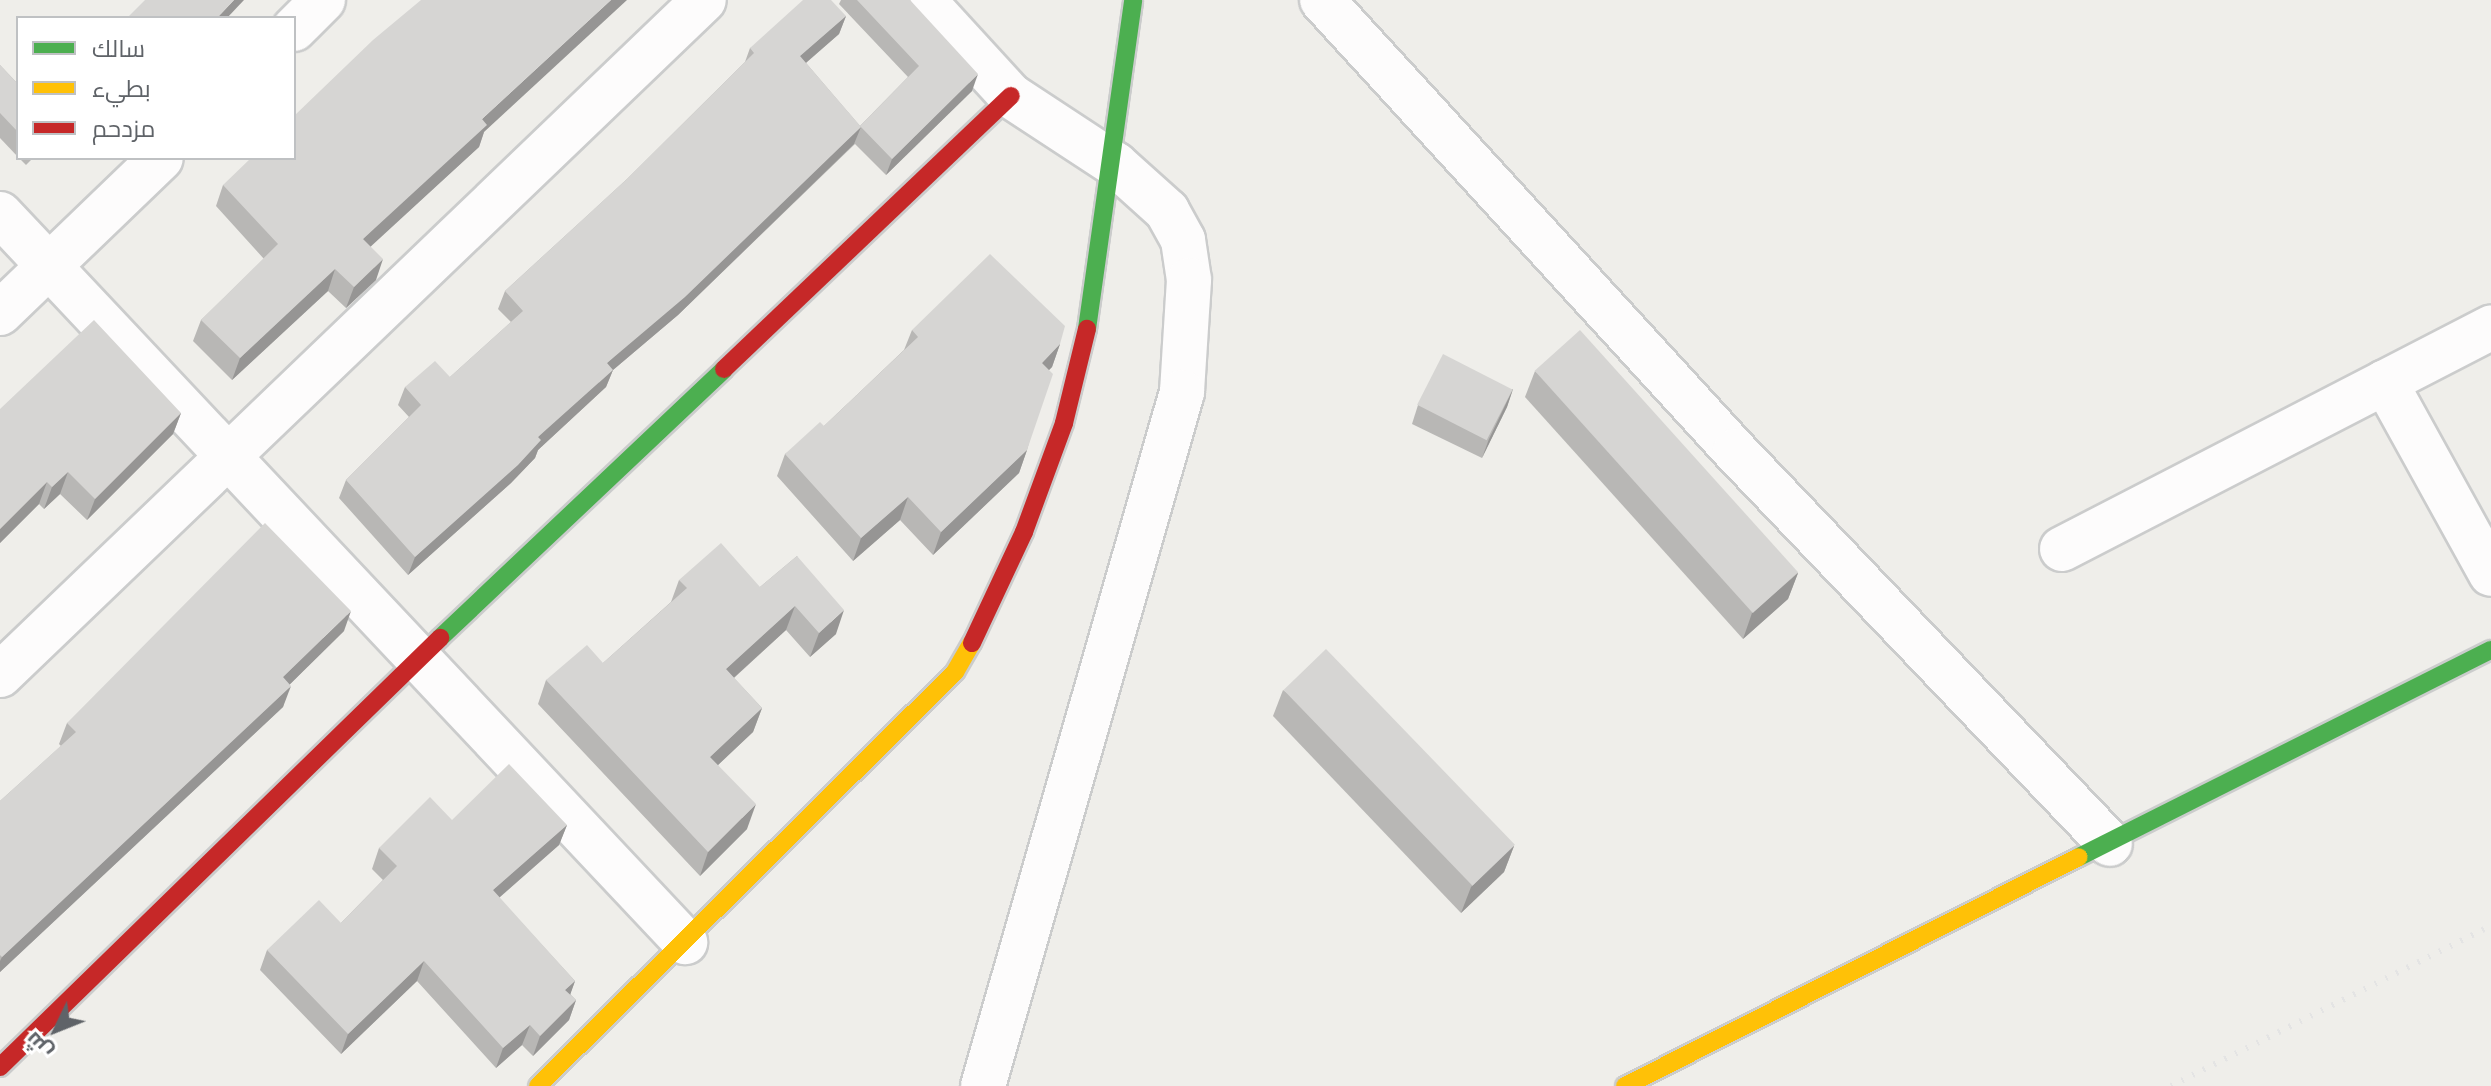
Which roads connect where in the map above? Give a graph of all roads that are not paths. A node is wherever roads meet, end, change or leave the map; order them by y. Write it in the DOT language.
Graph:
graph roads {
  1 [pos="323,0"];
  2 [pos="704,0"];
  3 [pos="923,0"];
  4 [pos="1133,0"];
  5 [pos="1322,0"];
  6 [pos="296,27"];
  7 [pos="1011,96"];
  8 [pos="159,160"];
  9 [pos="1116,165"];
  10 [pos="0,214"];
  11 [pos="49,267"];
  12 [pos="0,313"];
  13 [pos="2491,328"];
  14 [pos="2385,382"];
  15 [pos="226,457"];
  16 [pos="2062,549"];
  17 [pos="2491,574"];
  18 [pos="2491,650"];
  19 [pos="416,661"];
  20 [pos="0,675"];
  21 [pos="2110,844"];
  22 [pos="685,942"];
  23 [pos="0,1067"];
  24 [pos="538,1086"];
  25 [pos="983,1086"];
  26 [pos="1625,1086"];
  1 -- 6 [label="street"];
  2 -- 15 [label="street"];
  3 -- 7 [label="street"];
  4 -- 9 [label="street"];
  5 -- 21 [label="street"];
  7 -- 9 [label="street"];
  7 -- 19 [label="street"];
  8 -- 11 [label="street"];
  9 -- 22 [label="street"];
  9 -- 25 [label="street"];
  10 -- 11 [label="street"];
  11 -- 12 [label="street"];
  11 -- 15 [label="street"];
  13 -- 14 [label="street"];
  14 -- 16 [label="street"];
  14 -- 17 [label="street"];
  15 -- 19 [label="street"];
  15 -- 20 [label="street"];
  18 -- 21 [label="street"];
  19 -- 22 [label="street"];
  19 -- 23 [label="street"];
  21 -- 26 [label="street"];
  22 -- 24 [label="street"];
}
